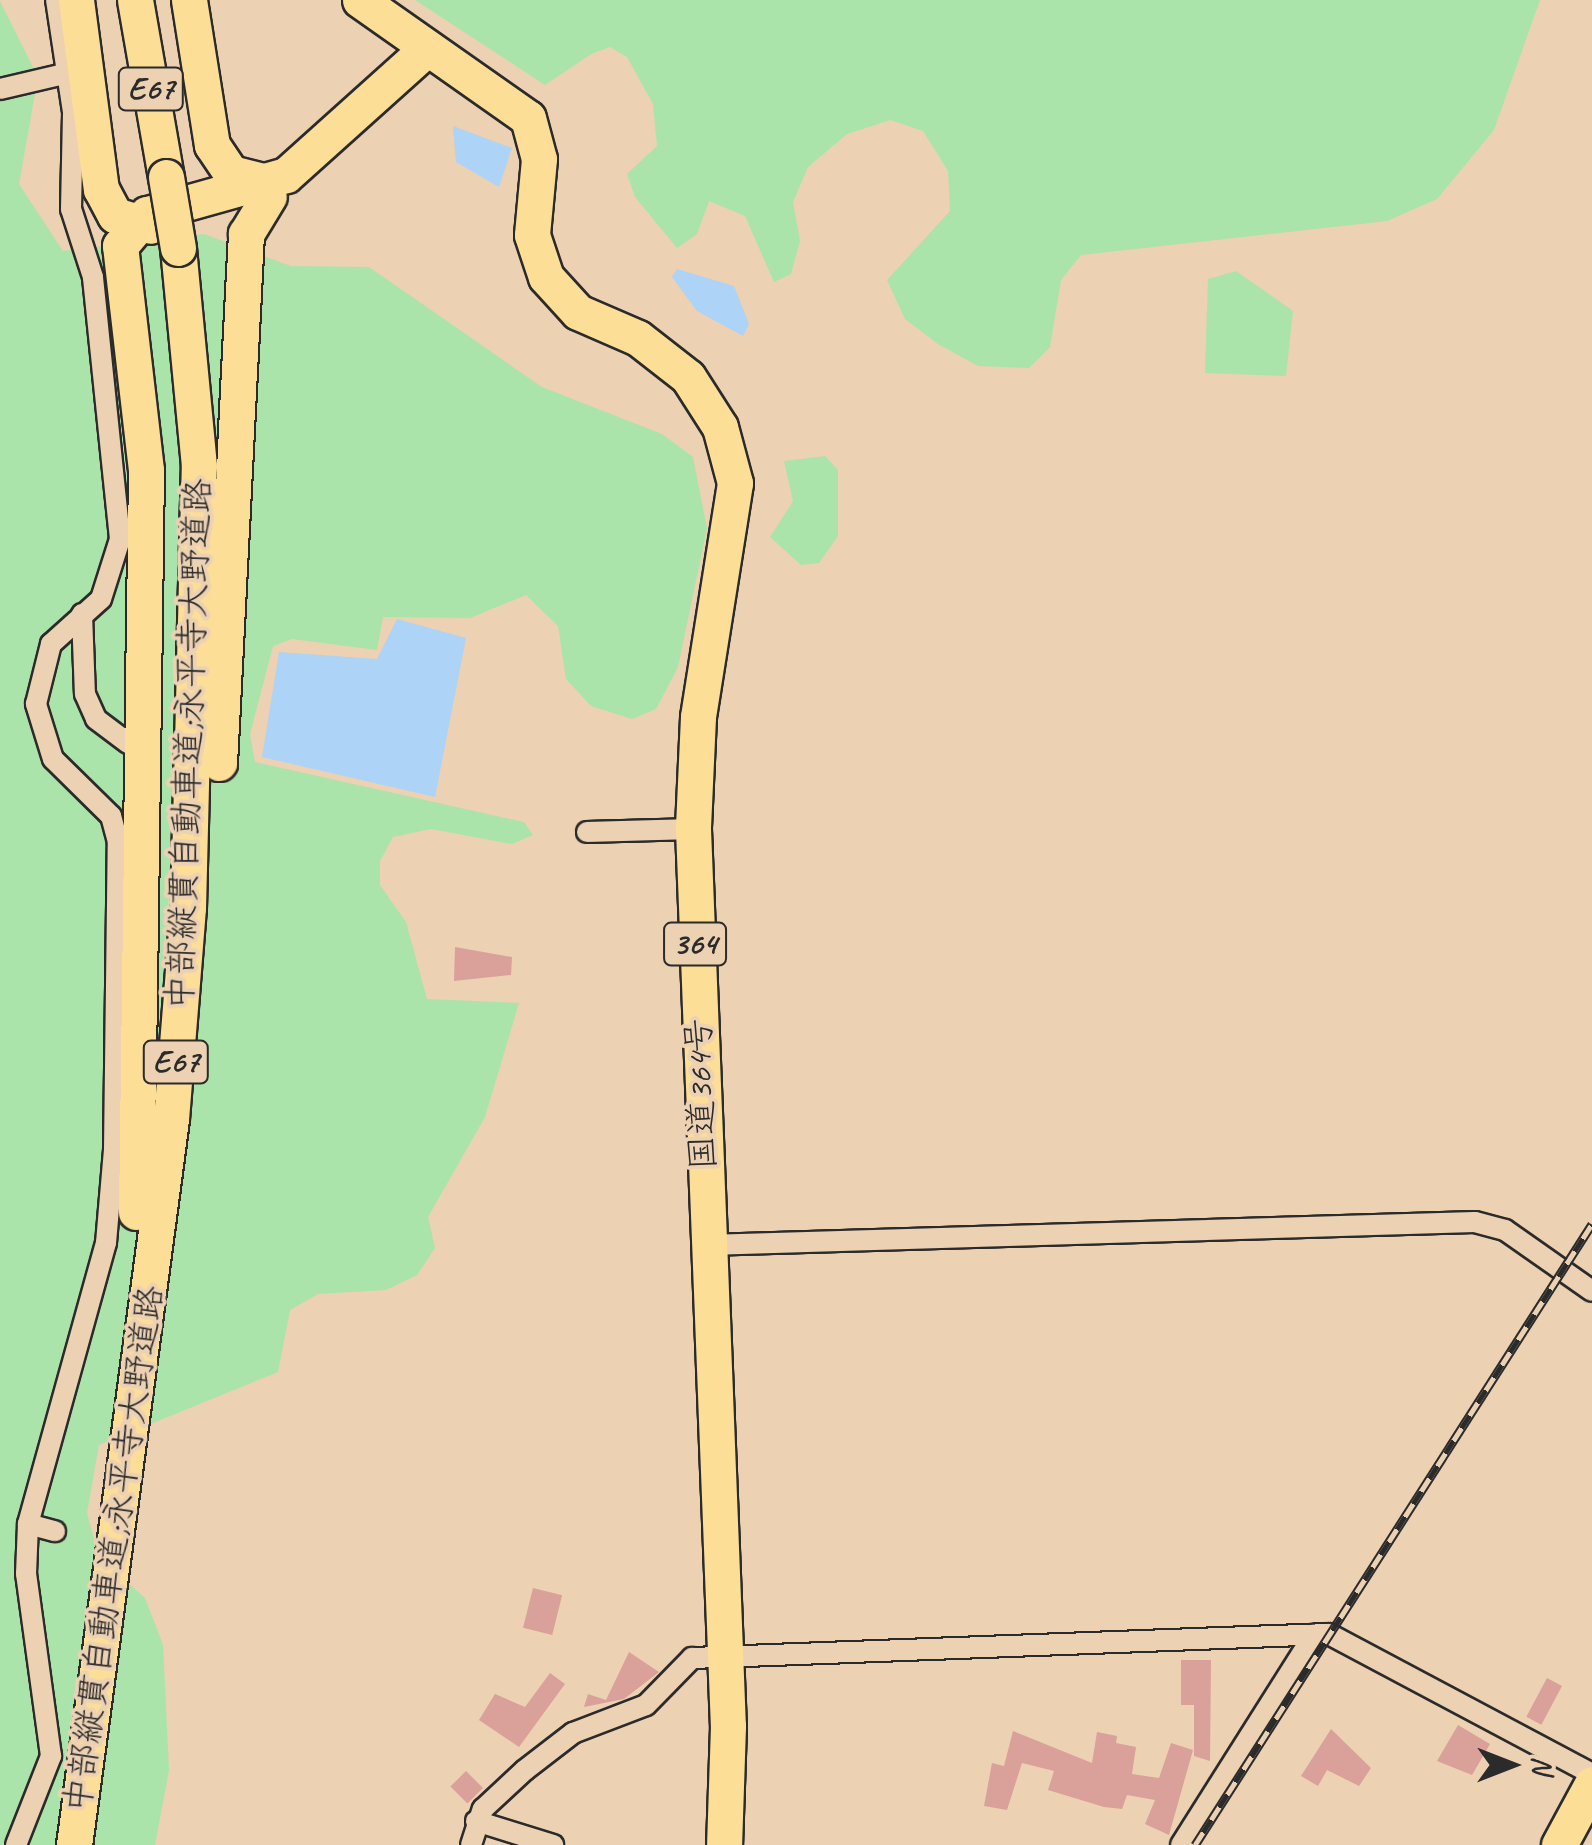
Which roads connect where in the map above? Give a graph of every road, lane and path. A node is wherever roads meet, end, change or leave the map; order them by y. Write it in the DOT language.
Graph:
graph roads {
  1 [pos="56,0"];
  2 [pos="76,0"];
  3 [pos="135,0"];
  4 [pos="190,0"];
  5 [pos="360,0"];
  6 [pos="424,51"];
  7 [pos="68,73"];
  8 [pos="0,89"];
  9 [pos="269,189"];
  10 [pos="130,224"];
  11 [pos="214,564"];
  12 [pos="82,614"];
  13 [pos="128,743"];
  14 [pos="693,828"];
  15 [pos="587,832"];
  16 [pos="707,1244"];
  17 [pos="1592,1291"];
  18 [pos="123,1454"];
  19 [pos="28,1524"];
  20 [pos="54,1532"];
  21 [pos="1314,1635"];
  22 [pos="725,1656"];
  23 [pos="1592,1774"];
  24 [pos="1592,1784"];
  25 [pos="476,1821"];
  26 [pos="16,1845"];
  27 [pos="74,1845"];
  28 [pos="471,1845"];
  29 [pos="553,1845"];
  30 [pos="724,1845"];
  31 [pos="1180,1845"];
  32 [pos="1560,1845"];
  1 -- 7 [label="street"];
  2 -- 10 [label="highway"];
  3 -- 11 [label="highway, 中部縦貫自動車道;永平寺大野道路 / E67, bridge"];
  4 -- 9 [label="highway"];
  5 -- 6 [label="highway, 364"];
  6 -- 9 [label="highway"];
  6 -- 14 [label="highway, 国道364号 / 364"];
  7 -- 8 [label="street"];
  7 -- 12 [label="street"];
  9 -- 10 [label="highway"];
  9 -- 11 [label="highway"];
  10 -- 18 [label="highway"];
  11 -- 18 [label="highway, 中部縦貫自動車道;永平寺大野道路 / E67"];
  12 -- 13 [label="street"];
  12 -- 19 [label="street"];
  14 -- 15 [label="street"];
  14 -- 16 [label="highway, 国道364号 / 364"];
  16 -- 17 [label="street"];
  16 -- 22 [label="highway, 国道364号 / 364"];
  18 -- 27 [label="highway, 中部縦貫自動車道;永平寺大野道路 / E67"];
  19 -- 20 [label="street"];
  19 -- 26 [label="street"];
  21 -- 22 [label="street"];
  21 -- 23 [label="street"];
  21 -- 31 [label="street"];
  22 -- 25 [label="street"];
  22 -- 30 [label="highway, 国道364号 / 364"];
  24 -- 32 [label="highway"];
  25 -- 28 [label="street"];
  25 -- 29 [label="street"];
}
